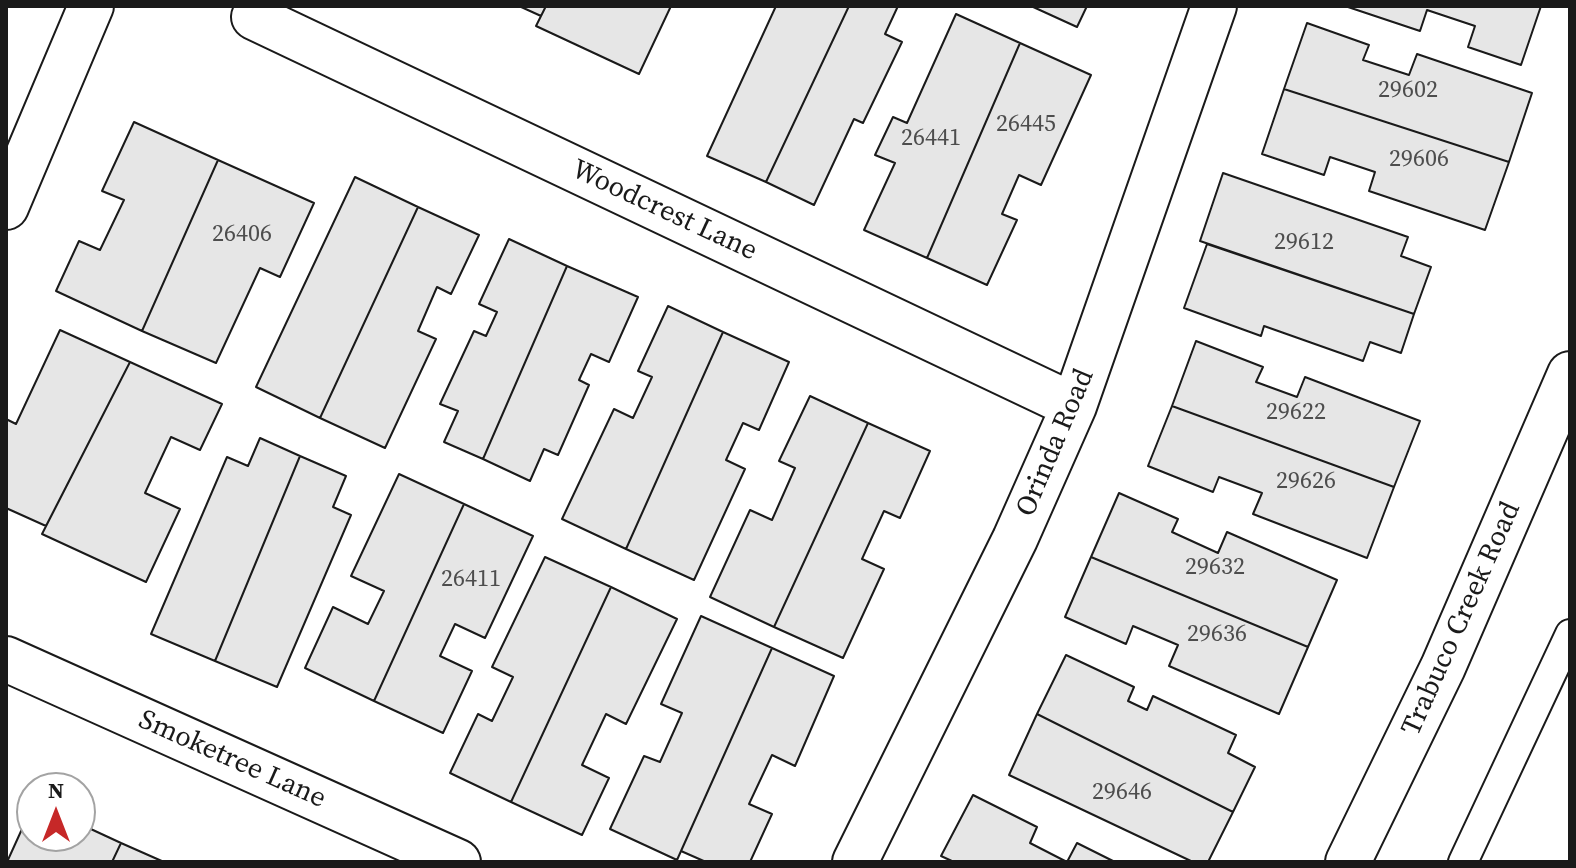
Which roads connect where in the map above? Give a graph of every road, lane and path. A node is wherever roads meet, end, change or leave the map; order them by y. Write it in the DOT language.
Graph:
graph roads {
  1 [pos="91,6"];
  2 [pos="1214,6"];
  3 [pos="254,17"];
  4 [pos="6,207"];
  5 [pos="1570,374"];
  6 [pos="1074,406"];
  7 [pos="1570,634"];
  8 [pos="6,659"];
  9 [pos="458,862"];
  10 [pos="855,862"];
  11 [pos="1348,862"];
  12 [pos="1463,862"];
  1 -- 4 [label="street"];
  2 -- 6 [label="street, Orinda Road"];
  3 -- 6 [label="street, Woodcrest Lane"];
  5 -- 11 [label="street, Trabuco Creek Road"];
  6 -- 10 [label="street, Orinda Road"];
  7 -- 12 [label="lane"];
  8 -- 9 [label="street, Smoketree Lane"];
}
